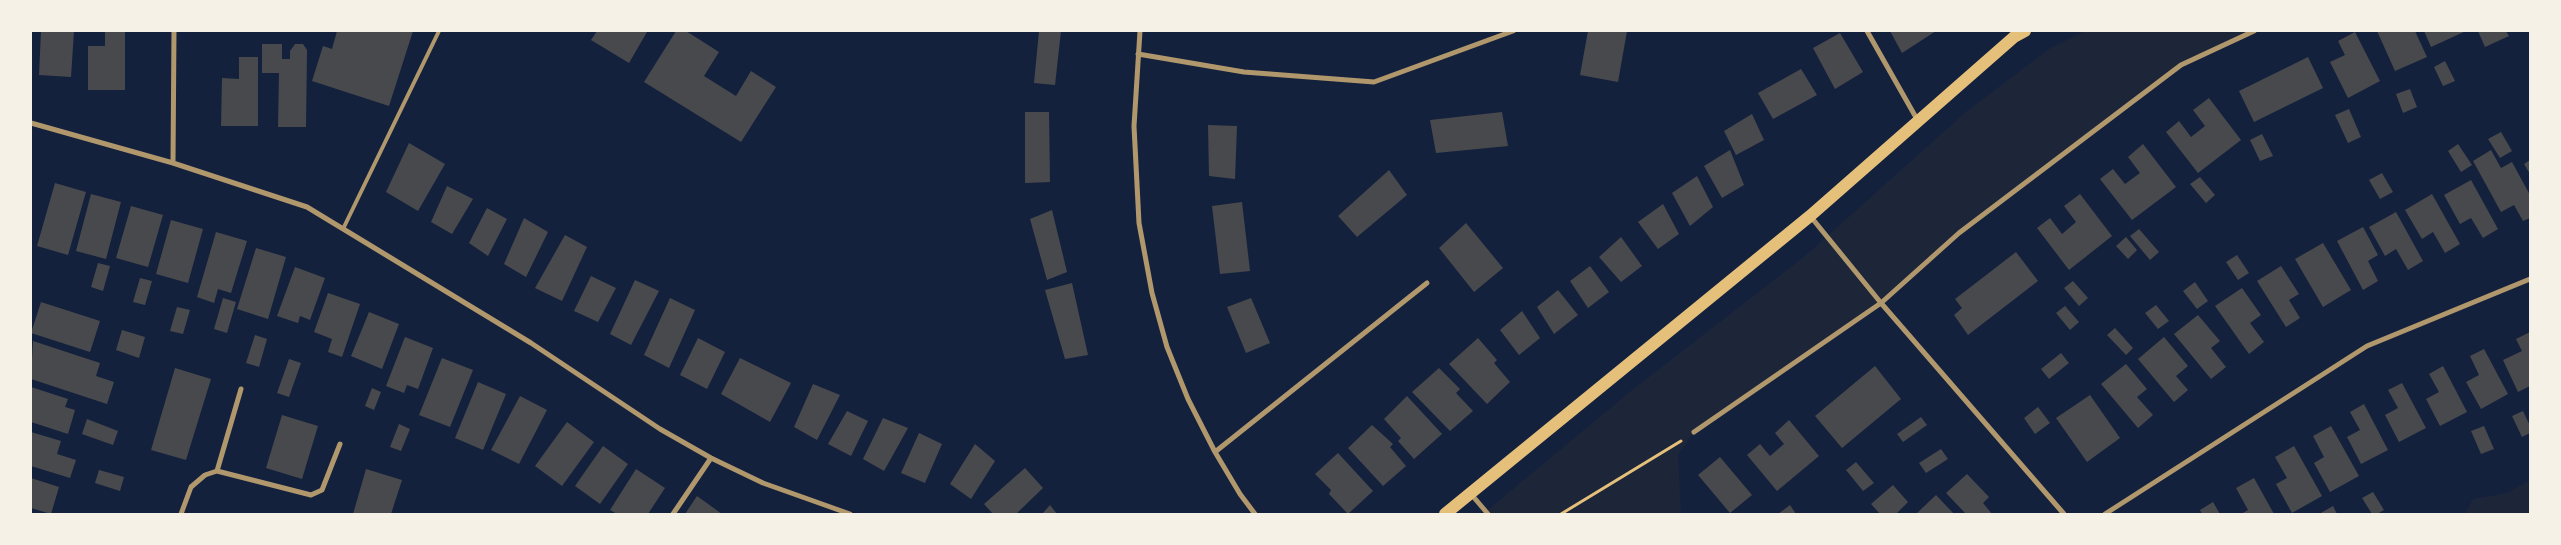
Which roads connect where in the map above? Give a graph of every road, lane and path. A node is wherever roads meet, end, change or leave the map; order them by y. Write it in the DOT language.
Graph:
graph roads {
  1 [pos="174,31"];
  2 [pos="439,31"];
  3 [pos="1140,31"];
  4 [pos="1513,31"];
  5 [pos="1867,31"];
  6 [pos="2025,31"];
  7 [pos="2254,31"];
  8 [pos="1138,54"];
  9 [pos="1918,122"];
  10 [pos="31,123"];
  11 [pos="173,163"];
  12 [pos="1810,216"];
  13 [pos="343,229"];
  14 [pos="2530,279"];
  15 [pos="1427,283"];
  16 [pos="1881,303"];
  17 [pos="241,389"];
  18 [pos="1694,432"];
  19 [pos="340,444"];
  20 [pos="1215,452"];
  21 [pos="711,458"];
  22 [pos="217,471"];
  23 [pos="1471,494"];
  24 [pos="181,514"];
  25 [pos="673,514"];
  26 [pos="850,514"];
  27 [pos="1255,514"];
  28 [pos="1445,514"];
  29 [pos="1488,514"];
  30 [pos="1561,514"];
  31 [pos="2064,514"];
  32 [pos="2105,514"];
  1 -- 11 [label="street"];
  2 -- 13 [label="lane"];
  3 -- 8 [label="street"];
  4 -- 8 [label="street"];
  5 -- 9 [label="street"];
  6 -- 9 [label="main road"];
  7 -- 16 [label="street"];
  8 -- 20 [label="street"];
  9 -- 12 [label="main road"];
  10 -- 11 [label="street"];
  11 -- 13 [label="street"];
  12 -- 16 [label="street"];
  12 -- 23 [label="main road"];
  13 -- 21 [label="street"];
  14 -- 32 [label="street"];
  15 -- 20 [label="street"];
  16 -- 18 [label="street"];
  16 -- 31 [label="street"];
  17 -- 22 [label="street"];
  18 -- 30 [label="path"];
  19 -- 22 [label="street"];
  20 -- 27 [label="street"];
  21 -- 25 [label="street"];
  21 -- 26 [label="street"];
  22 -- 24 [label="street"];
  23 -- 28 [label="main road"];
  23 -- 29 [label="street"];
}
